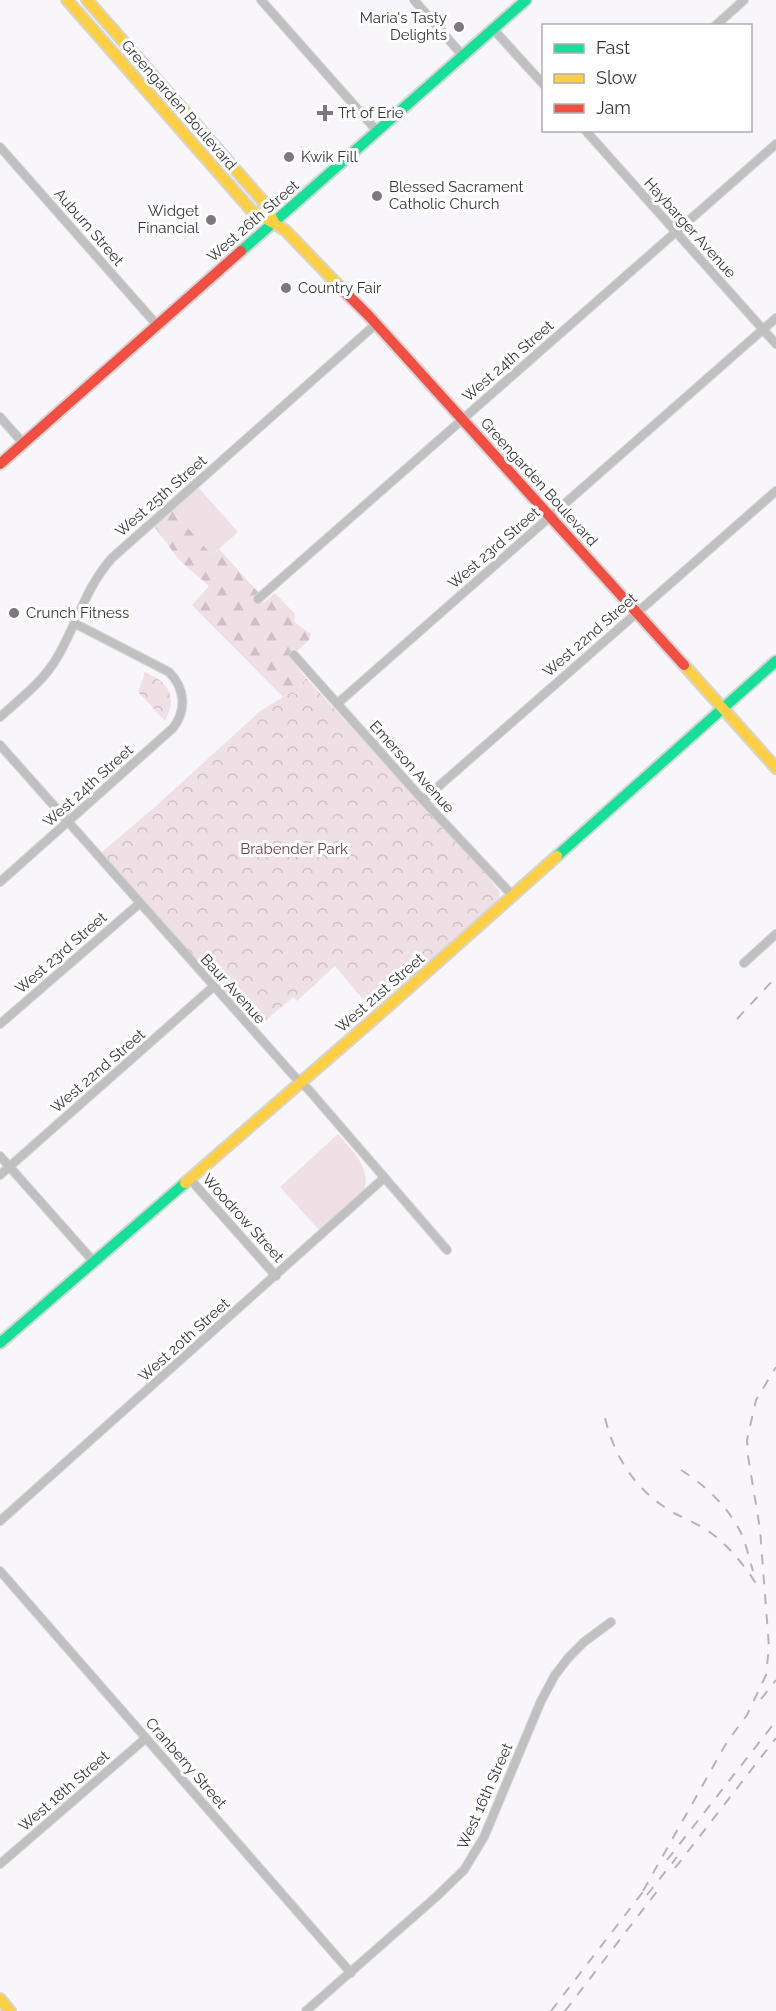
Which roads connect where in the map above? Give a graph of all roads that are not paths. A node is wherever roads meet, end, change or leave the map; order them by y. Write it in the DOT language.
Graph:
graph roads {
  1 [pos="67,0"];
  2 [pos="87,0"];
  3 [pos="261,0"];
  4 [pos="414,0"];
  5 [pos="526,0"];
  6 [pos="744,0"];
  7 [pos="717,24"];
  8 [pos="493,29"];
  9 [pos="463,56"];
  10 [pos="542,84"];
  11 [pos="377,131"];
  12 [pos="590,132"];
  13 [pos="776,144"];
  14 [pos="0,147"];
  15 [pos="274,222"];
  16 [pos="676,232"];
  17 [pos="776,318"];
  18 [pos="376,324"];
  19 [pos="157,325"];
  20 [pos="763,329"];
  21 [pos="776,344"];
  22 [pos="0,417"];
  23 [pos="462,420"];
  24 [pos="23,443"];
  25 [pos="0,464"];
  26 [pos="776,490"];
  27 [pos="550,517"];
  28 [pos="258,599"];
  29 [pos="636,613"];
  30 [pos="74,623"];
  31 [pos="294,654"];
  32 [pos="776,661"];
  33 [pos="338,703"];
  34 [pos="722,708"];
  35 [pos="0,717"];
  36 [pos="0,745"];
  37 [pos="776,768"];
  38 [pos="423,800"];
  39 [pos="68,822"];
  40 [pos="0,882"];
  41 [pos="512,895"];
  42 [pos="140,903"];
  43 [pos="776,934"];
  44 [pos="744,963"];
  45 [pos="213,987"];
  46 [pos="0,1024"];
  47 [pos="300,1082"];
  48 [pos="0,1156"];
  49 [pos="9,1166"];
  50 [pos="0,1175"];
  51 [pos="189,1178"];
  52 [pos="384,1178"];
  53 [pos="447,1250"];
  54 [pos="93,1261"];
  55 [pos="276,1276"];
  56 [pos="0,1343"];
  57 [pos="0,1521"];
  58 [pos="0,1571"];
  59 [pos="611,1622"];
  60 [pos="146,1738"];
  61 [pos="0,1864"];
  62 [pos="351,1972"];
  63 [pos="0,1999"];
  64 [pos="10,2011"];
  65 [pos="306,2011"];
  1 -- 15 [label="street, Greengarden Boulevard"];
  2 -- 15 [label="street, Greengarden Boulevard"];
  3 -- 11 [label="street"];
  4 -- 9 [label="street"];
  5 -- 8 [label="street, West 26th Street"];
  6 -- 7 [label="street"];
  8 -- 9 [label="street, West 26th Street"];
  8 -- 10 [label="street"];
  9 -- 11 [label="street, West 26th Street"];
  11 -- 15 [label="street, West 26th Street"];
  12 -- 16 [label="street, Haybarger Avenue"];
  13 -- 16 [label="street, West 24th Street"];
  14 -- 19 [label="street, Auburn Street"];
  15 -- 18 [label="street, Greengarden Boulevard"];
  15 -- 19 [label="street, West 26th Street"];
  16 -- 20 [label="street, Haybarger Avenue"];
  16 -- 23 [label="street, West 24th Street"];
  17 -- 20 [label="street, West 23rd Street"];
  18 -- 23 [label="street, Greengarden Boulevard"];
  18 -- 30 [label="street, West 25th Street"];
  19 -- 24 [label="street, West 26th Street"];
  20 -- 21 [label="street, Haybarger Avenue"];
  20 -- 27 [label="street, West 23rd Street"];
  22 -- 24 [label="street"];
  23 -- 27 [label="street, Greengarden Boulevard"];
  23 -- 28 [label="street, West 24th Street"];
  24 -- 25 [label="street, West 26th Street"];
  26 -- 29 [label="street, West 22nd Street"];
  27 -- 29 [label="street, Greengarden Boulevard"];
  27 -- 33 [label="street, West 23rd Street"];
  29 -- 34 [label="street, Greengarden Boulevard"];
  29 -- 38 [label="street, West 22nd Street"];
  30 -- 35 [label="street, West 25th Street"];
  30 -- 39 [label="street, West 24th Street"];
  31 -- 33 [label="street, Emerson Avenue"];
  32 -- 34 [label="street, West 21st Street"];
  33 -- 38 [label="street, Emerson Avenue"];
  34 -- 37 [label="street, Greengarden Boulevard"];
  34 -- 41 [label="street, West 21st Street"];
  36 -- 39 [label="street, Baur Avenue"];
  38 -- 41 [label="street, Emerson Avenue"];
  39 -- 40 [label="street, West 24th Street"];
  39 -- 42 [label="street, Baur Avenue"];
  41 -- 47 [label="street, West 21st Street"];
  42 -- 45 [label="street, Baur Avenue"];
  42 -- 46 [label="street, West 23rd Street"];
  43 -- 44 [label="street"];
  45 -- 47 [label="street, Baur Avenue"];
  45 -- 49 [label="street, West 22nd Street"];
  47 -- 51 [label="street, West 21st Street"];
  47 -- 52 [label="street, Baur Avenue"];
  48 -- 49 [label="street"];
  49 -- 50 [label="street, West 22nd Street"];
  49 -- 54 [label="street"];
  51 -- 54 [label="street, West 21st Street"];
  51 -- 55 [label="street, Woodrow Street"];
  52 -- 53 [label="street, Baur Avenue"];
  52 -- 55 [label="street, West 20th Street"];
  54 -- 56 [label="street, West 21st Street"];
  55 -- 57 [label="street, West 20th Street"];
  58 -- 60 [label="street, Cranberry Street"];
  59 -- 62 [label="street, West 16th Street"];
  60 -- 61 [label="street, West 18th Street"];
  60 -- 62 [label="street, Cranberry Street"];
  62 -- 65 [label="street, West 16th Street"];
  63 -- 64 [label="street"];
}
